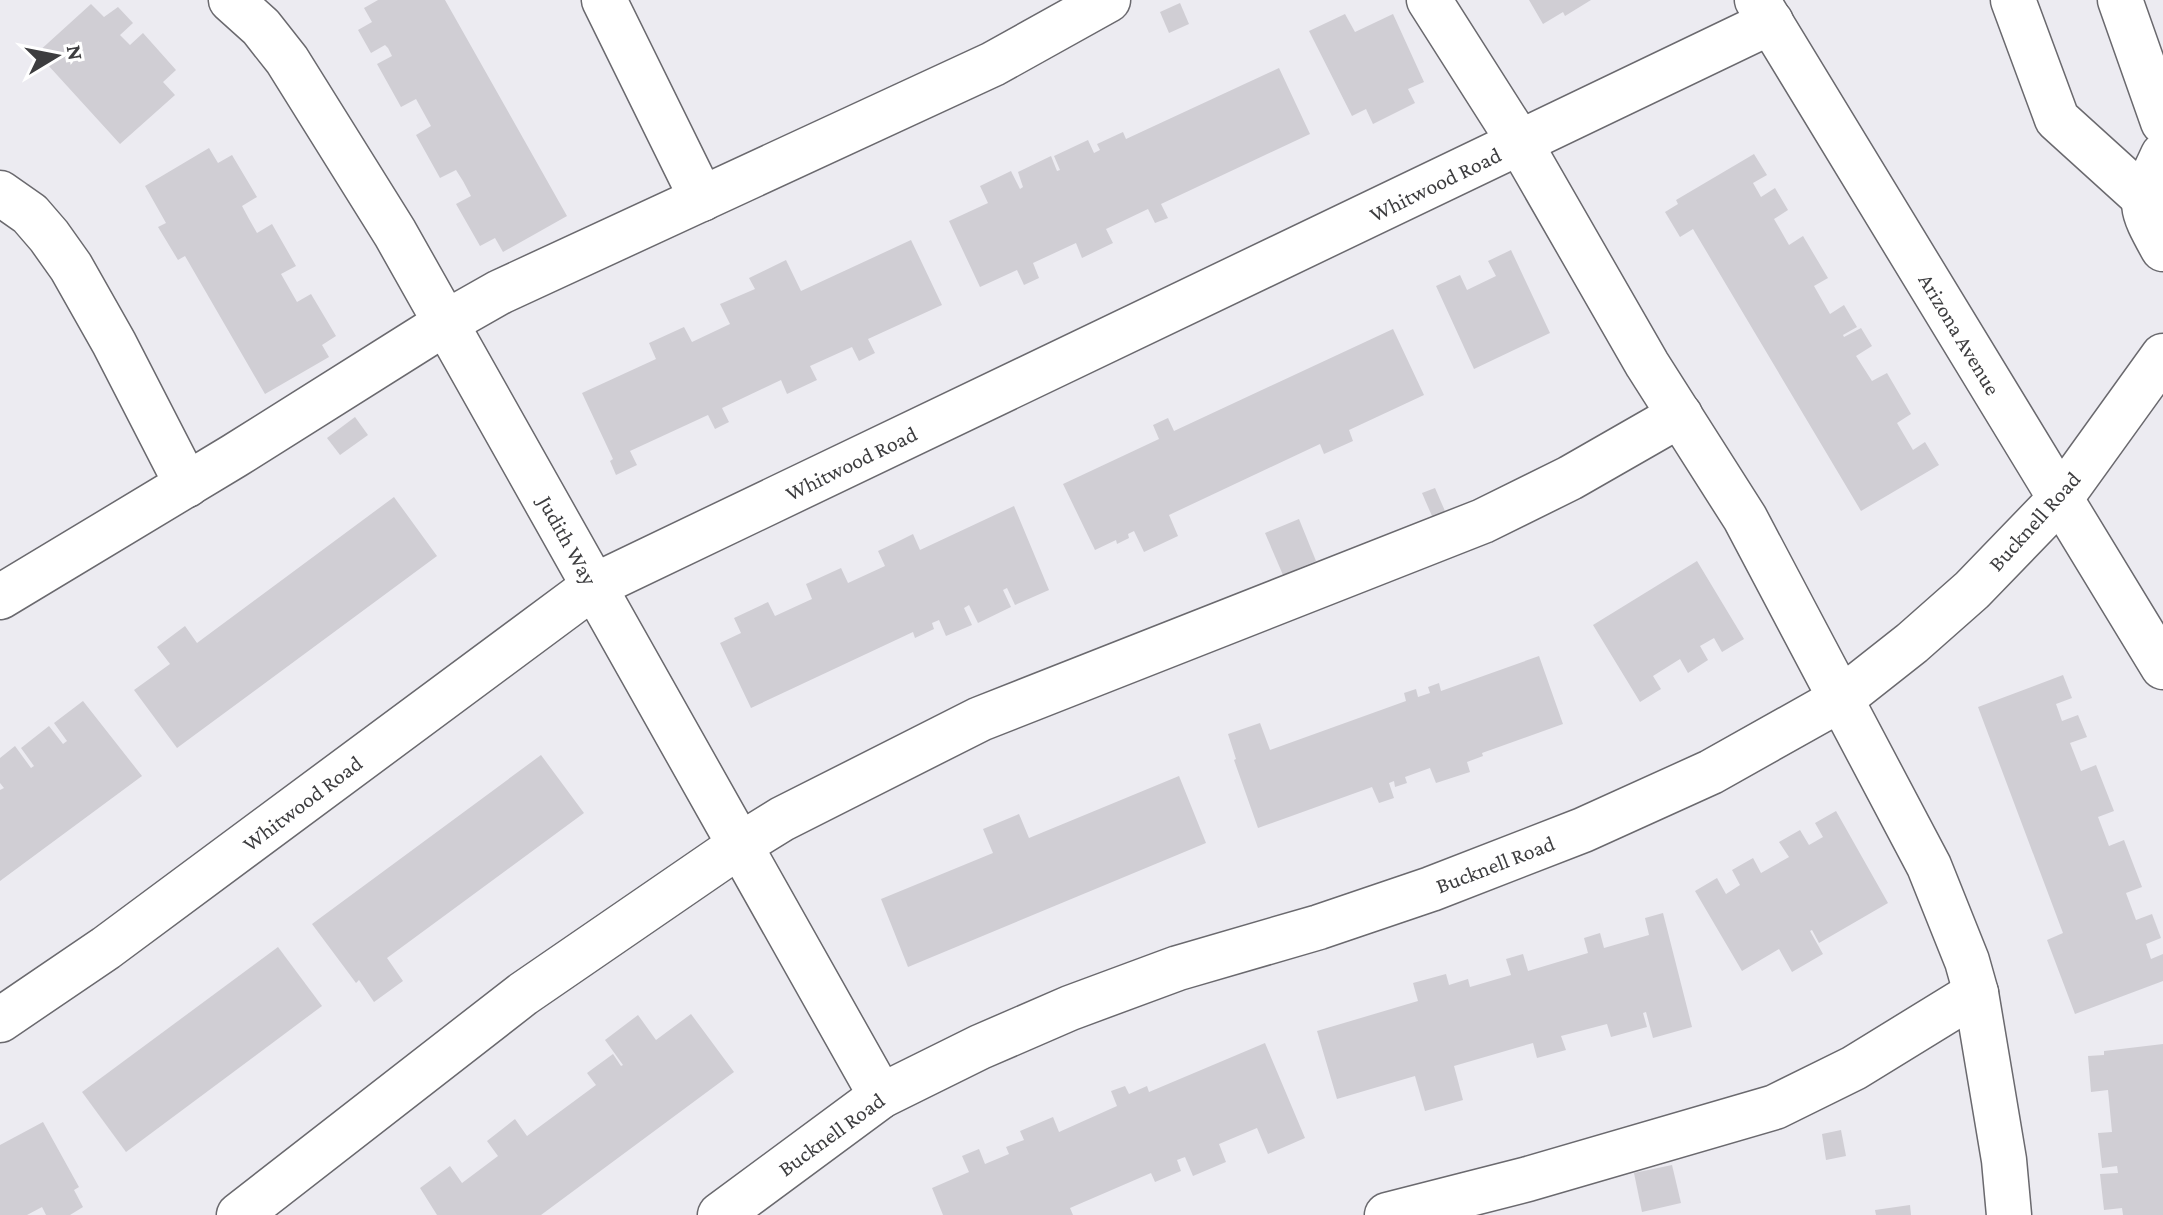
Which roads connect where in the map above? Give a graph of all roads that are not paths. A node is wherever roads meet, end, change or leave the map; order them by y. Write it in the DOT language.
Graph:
graph roads {
  1 [pos="231,0"];
  2 [pos="604,0"];
  3 [pos="1108,0"];
  4 [pos="1429,0"];
  5 [pos="2013,0"];
  6 [pos="2120,0"];
  7 [pos="1764,11"];
  8 [pos="2163,122"];
  9 [pos="1520,143"];
  10 [pos="2163,155"];
  11 [pos="0,193"];
  12 [pos="2143,197"];
  13 [pos="702,199"];
  14 [pos="2163,249"];
  15 [pos="447,322"];
  16 [pos="2163,356"];
  17 [pos="1680,415"];
  18 [pos="187,485"];
  19 [pos="2060,499"];
  20 [pos="594,586"];
  21 [pos="0,597"];
  22 [pos="2163,667"];
  23 [pos="1841,699"];
  24 [pos="740,845"];
  25 [pos="1976,993"];
  26 [pos="0,1020"];
  27 [pos="881,1096"];
  28 [pos="239,1215"];
  29 [pos="720,1215"];
  30 [pos="1387,1215"];
  31 [pos="2009,1215"];
  1 -- 15 [label="street, Judith Way"];
  2 -- 13 [label="street"];
  3 -- 13 [label="street"];
  4 -- 9 [label="street"];
  5 -- 12 [label="street"];
  6 -- 8 [label="street"];
  7 -- 9 [label="street, Whitwood Road"];
  7 -- 19 [label="street, Arizona Avenue"];
  9 -- 17 [label="street"];
  9 -- 20 [label="street, Whitwood Road"];
  10 -- 12 [label="street"];
  11 -- 18 [label="street"];
  12 -- 14 [label="street"];
  13 -- 15 [label="street"];
  15 -- 18 [label="street"];
  15 -- 20 [label="street, Judith Way"];
  16 -- 19 [label="street, Bucknell Road"];
  17 -- 23 [label="street"];
  17 -- 24 [label="street"];
  18 -- 21 [label="street"];
  19 -- 22 [label="street, Arizona Avenue"];
  19 -- 23 [label="street, Bucknell Road"];
  20 -- 24 [label="street, Judith Way"];
  20 -- 26 [label="street, Whitwood Road"];
  23 -- 25 [label="street"];
  23 -- 27 [label="street, Bucknell Road"];
  24 -- 27 [label="street, Judith Way"];
  24 -- 28 [label="street"];
  25 -- 30 [label="street"];
  25 -- 31 [label="street"];
  27 -- 29 [label="street, Bucknell Road"];
}
